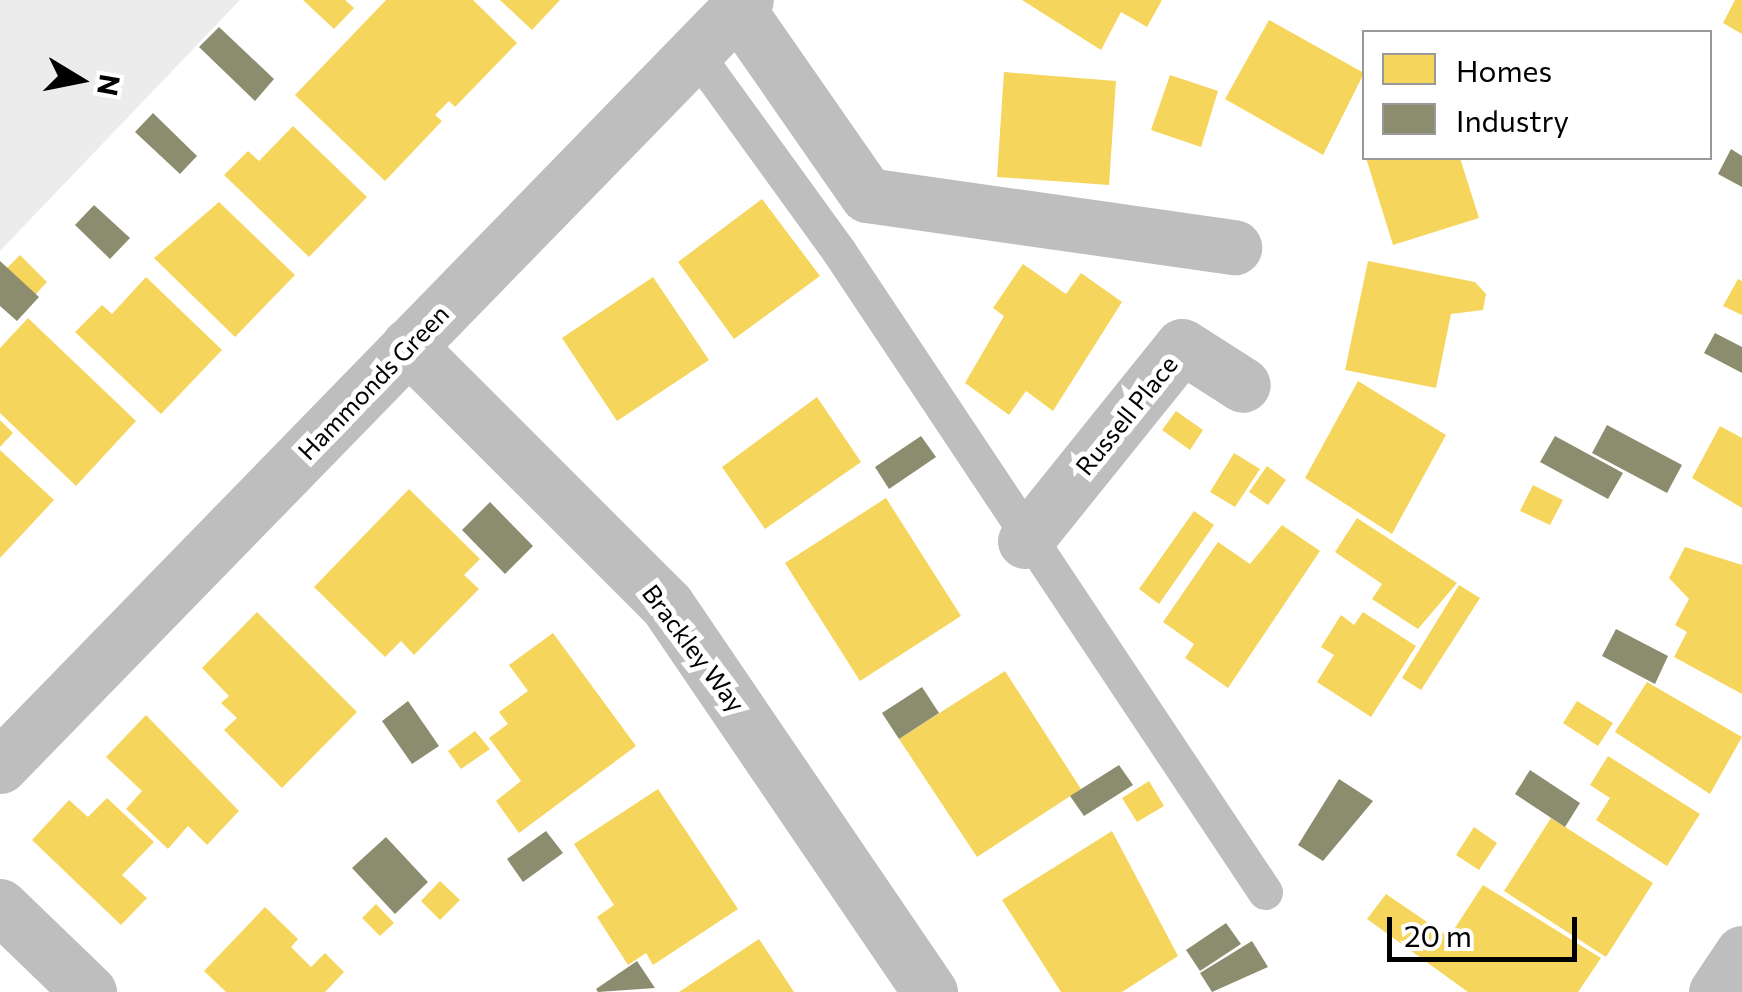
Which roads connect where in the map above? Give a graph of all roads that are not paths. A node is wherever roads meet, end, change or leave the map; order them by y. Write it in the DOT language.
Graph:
graph roads {
  1 [pos="742,4"];
  2 [pos="691,47"];
  3 [pos="1234,247"];
  4 [pos="408,346"];
  5 [pos="1243,385"];
  6 [pos="1025,541"];
  7 [pos="0,766"];
  8 [pos="1265,892"];
  9 [pos="0,906"];
  10 [pos="1742,954"];
  11 [pos="89,992"];
  12 [pos="930,992"];
  13 [pos="1716,992"];
  1 -- 2 [label="street, Hammonds Green"];
  1 -- 3 [label="street"];
  2 -- 4 [label="street, Hammonds Green"];
  2 -- 6 [label="lane"];
  4 -- 7 [label="street, Hammonds Green"];
  4 -- 12 [label="street, Brackley Way"];
  5 -- 6 [label="street, Russell Place"];
  6 -- 8 [label="lane"];
  9 -- 11 [label="street"];
  10 -- 13 [label="street"];
}
